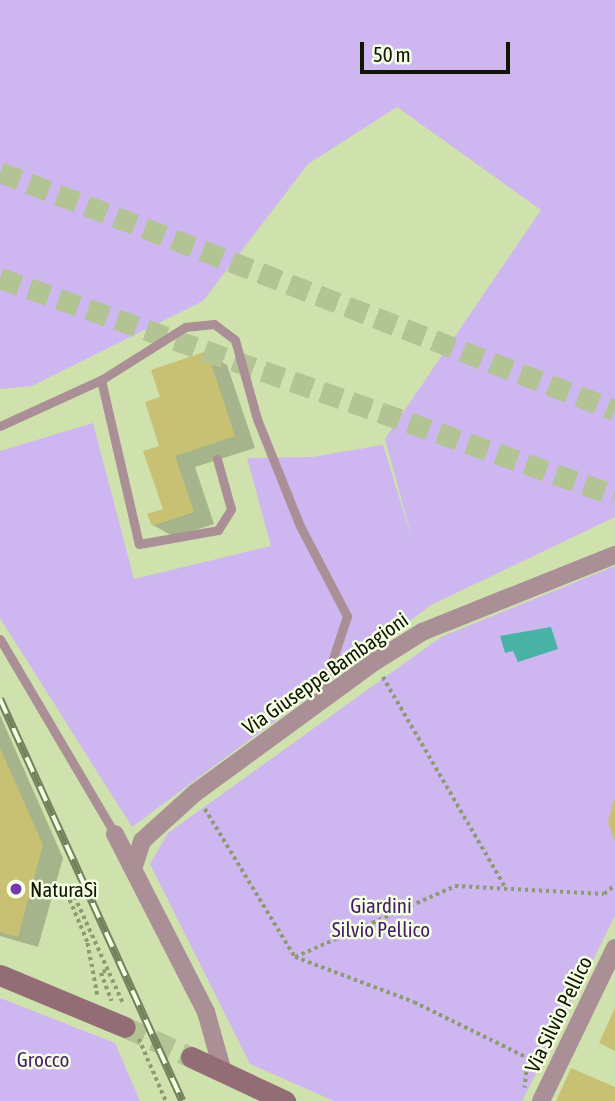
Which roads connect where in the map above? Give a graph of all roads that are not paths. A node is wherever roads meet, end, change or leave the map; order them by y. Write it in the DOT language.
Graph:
graph roads {
  1 [pos="101,380"];
  2 [pos="0,426"];
  3 [pos="217,459"];
  4 [pos="615,555"];
  5 [pos="0,639"];
  6 [pos="319,700"];
  7 [pos="115,834"];
  8 [pos="135,863"];
  9 [pos="615,948"];
  10 [pos="0,975"];
  11 [pos="128,1021"];
  12 [pos="191,1058"];
  13 [pos="223,1072"];
  14 [pos="285,1101"];
  15 [pos="541,1101"];
  1 -- 2 [label="lane"];
  1 -- 3 [label="lane"];
  1 -- 6 [label="lane"];
  4 -- 6 [label="street, Via Giuseppe Bambagioni"];
  5 -- 7 [label="lane"];
  6 -- 8 [label="street, Via Giuseppe Bambagioni"];
  7 -- 8 [label="street"];
  8 -- 13 [label="street"];
  9 -- 15 [label="street, Via Silvio Pellico"];
  10 -- 11 [label="main road"];
  12 -- 13 [label="main road"];
  13 -- 14 [label="main road"];
}
